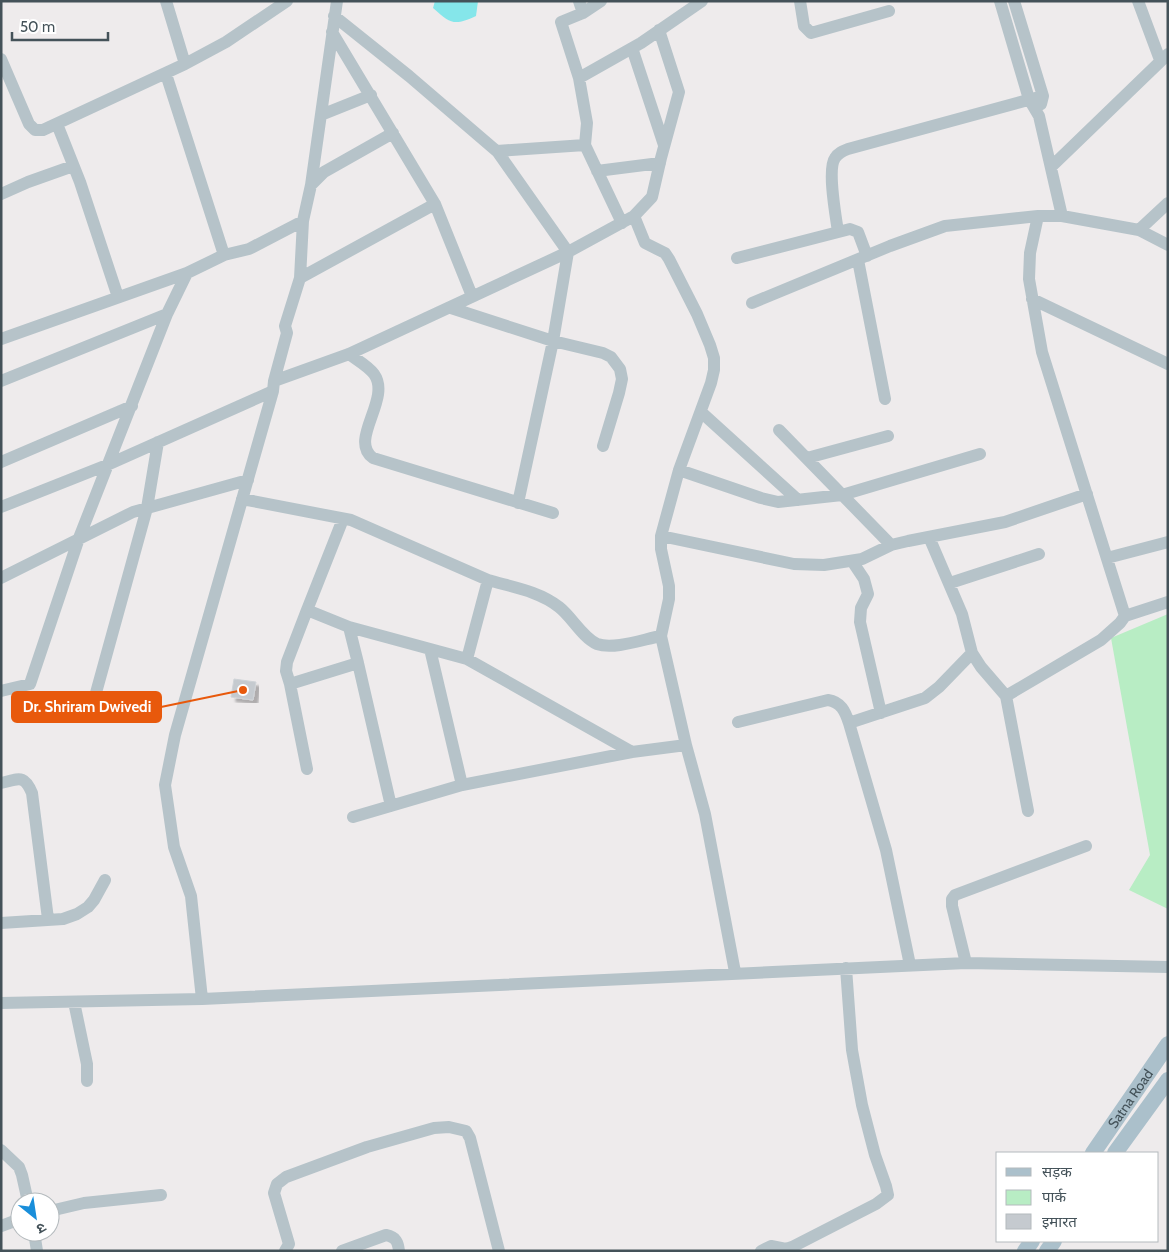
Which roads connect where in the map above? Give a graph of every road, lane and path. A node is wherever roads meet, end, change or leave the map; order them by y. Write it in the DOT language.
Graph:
graph roads {
  1 [pos="166,1"];
  2 [pos="287,1"];
  3 [pos="337,1"];
  4 [pos="601,1"];
  5 [pos="702,1"];
  6 [pos="800,1"];
  7 [pos="1000,1"];
  8 [pos="1014,1"];
  9 [pos="1138,1"];
  10 [pos="581,7"];
  11 [pos="889,10"];
  12 [pos="334,16"];
  13 [pos="659,30"];
  14 [pos="332,32"];
  15 [pos="632,48"];
  16 [pos="1164,57"];
  17 [pos="1,59"];
  18 [pos="185,64"];
  19 [pos="166,74"];
  20 [pos="579,78"];
  21 [pos="370,94"];
  22 [pos="1043,96"];
  23 [pos="1029,99"];
  24 [pos="320,116"];
  25 [pos="1039,116"];
  26 [pos="56,124"];
  27 [pos="393,133"];
  28 [pos="585,145"];
  29 [pos="664,146"];
  30 [pos="500,154"];
  31 [pos="660,163"];
  32 [pos="73,166"];
  33 [pos="1051,167"];
  34 [pos="597,171"];
  35 [pos="311,185"];
  36 [pos="1,194"];
  37 [pos="1168,203"];
  38 [pos="435,204"];
  39 [pos="634,216"];
  40 [pos="1038,216"];
  41 [pos="1062,216"];
  42 [pos="303,221"];
  43 [pos="622,223"];
  44 [pos="1139,230"];
  45 [pos="838,232"];
  46 [pos="1168,246"];
  47 [pos="568,252"];
  48 [pos="224,255"];
  49 [pos="737,258"];
  50 [pos="862,258"];
  51 [pos="187,273"];
  52 [pos="300,278"];
  53 [pos="472,296"];
  54 [pos="118,297"];
  55 [pos="1032,299"];
  56 [pos="752,303"];
  57 [pos="451,308"];
  58 [pos="167,314"];
  59 [pos="1,339"];
  60 [pos="552,341"];
  61 [pos="349,354"];
  62 [pos="1168,364"];
  63 [pos="1,381"];
  64 [pos="274,386"];
  65 [pos="885,399"];
  66 [pos="132,406"];
  67 [pos="701,412"];
  68 [pos="779,430"];
  69 [pos="888,436"];
  70 [pos="158,442"];
  71 [pos="603,446"];
  72 [pos="980,454"];
  73 [pos="806,458"];
  74 [pos="1,462"];
  75 [pos="107,465"];
  76 [pos="679,470"];
  77 [pos="248,480"];
  78 [pos="1087,494"];
  79 [pos="842,495"];
  80 [pos="242,499"];
  81 [pos="798,500"];
  82 [pos="518,503"];
  83 [pos="1,507"];
  84 [pos="148,508"];
  85 [pos="553,513"];
  86 [pos="343,518"];
  87 [pos="660,536"];
  88 [pos="929,537"];
  89 [pos="80,538"];
  90 [pos="1168,542"];
  91 [pos="891,545"];
  92 [pos="1039,554"];
  93 [pos="1107,558"];
  94 [pos="852,561"];
  95 [pos="1,578"];
  96 [pos="488,580"];
  97 [pos="950,583"];
  98 [pos="1168,602"];
  99 [pos="308,610"];
  100 [pos="1125,616"];
  101 [pos="349,627"];
  102 [pos="661,636"];
  103 [pos="430,649"];
  104 [pos="972,653"];
  105 [pos="467,659"];
  106 [pos="358,663"];
  107 [pos="290,684"];
  108 [pos="1,691"];
  109 [pos="1006,696"];
  110 [pos="94,700"];
  111 [pos="881,713"];
  112 [pos="738,722"];
  113 [pos="849,723"];
  114 [pos="686,745"];
  115 [pos="632,752"];
  116 [pos="307,769"];
  117 [pos="1,783"];
  118 [pos="462,784"];
  119 [pos="391,806"];
  120 [pos="1028,811"];
  121 [pos="353,817"];
  122 [pos="1086,846"];
  123 [pos="105,880"];
  124 [pos="48,919"];
  125 [pos="1,923"];
  126 [pos="966,963"];
  127 [pos="910,965"];
  128 [pos="1168,967"];
  129 [pos="846,968"];
  130 [pos="735,972"];
  131 [pos="202,999"];
  132 [pos="74,1002"];
  133 [pos="1,1003"];
  134 [pos="1168,1044"];
  135 [pos="1168,1080"];
  136 [pos="88,1081"];
  137 [pos="1,1150"];
  138 [pos="1094,1152"];
  139 [pos="1116,1152"];
  140 [pos="26,1192"];
  141 [pos="161,1194"];
  142 [pos="60,1209"];
  143 [pos="783,1249"];
  144 [pos="285,1251"];
  145 [pos="342,1251"];
  146 [pos="400,1251"];
  147 [pos="499,1251"];
  148 [pos="761,1251"];
  1 -- 18 [label="street"];
  2 -- 18 [label="street"];
  3 -- 12 [label="street"];
  4 -- 10 [label="street"];
  5 -- 13 [label="street"];
  6 -- 11 [label="street"];
  7 -- 23 [label="street"];
  8 -- 22 [label="street"];
  9 -- 16 [label="street"];
  10 -- 20 [label="street"];
  12 -- 14 [label="street"];
  12 -- 30 [label="street"];
  13 -- 15 [label="street"];
  13 -- 29 [label="street"];
  14 -- 21 [label="street"];
  14 -- 24 [label="street"];
  15 -- 20 [label="street"];
  15 -- 29 [label="street"];
  16 -- 33 [label="street"];
  17 -- 26 [label="street"];
  18 -- 19 [label="street"];
  19 -- 26 [label="street"];
  19 -- 48 [label="street"];
  20 -- 28 [label="street"];
  21 -- 24 [label="street"];
  21 -- 27 [label="street"];
  22 -- 23 [label="street"];
  22 -- 25 [label="street"];
  23 -- 25 [label="street"];
  23 -- 45 [label="street"];
  24 -- 35 [label="street"];
  25 -- 33 [label="street"];
  26 -- 32 [label="street"];
  27 -- 35 [label="street"];
  27 -- 38 [label="street"];
  28 -- 30 [label="street"];
  28 -- 34 [label="street"];
  29 -- 31 [label="street"];
  30 -- 47 [label="street"];
  31 -- 34 [label="street"];
  31 -- 39 [label="street"];
  32 -- 36 [label="street"];
  32 -- 54 [label="street"];
  33 -- 41 [label="street"];
  34 -- 43 [label="street"];
  35 -- 42 [label="street"];
  37 -- 44 [label="street"];
  38 -- 52 [label="street"];
  38 -- 53 [label="street"];
  39 -- 43 [label="street"];
  39 -- 67 [label="street"];
  40 -- 41 [label="street"];
  40 -- 50 [label="street"];
  40 -- 55 [label="street"];
  41 -- 44 [label="street"];
  42 -- 48 [label="street"];
  42 -- 52 [label="street"];
  43 -- 47 [label="street"];
  44 -- 46 [label="street"];
  45 -- 49 [label="street"];
  45 -- 50 [label="street"];
  47 -- 53 [label="street"];
  47 -- 60 [label="street"];
  48 -- 51 [label="street"];
  50 -- 56 [label="street"];
  50 -- 65 [label="street"];
  51 -- 54 [label="street"];
  51 -- 58 [label="street"];
  52 -- 64 [label="street"];
  53 -- 57 [label="street"];
  54 -- 59 [label="street"];
  55 -- 62 [label="street"];
  55 -- 78 [label="street"];
  57 -- 60 [label="street"];
  57 -- 61 [label="street"];
  58 -- 63 [label="street"];
  58 -- 66 [label="street"];
  60 -- 71 [label="street"];
  60 -- 82 [label="street"];
  61 -- 64 [label="street"];
  61 -- 82 [label="street"];
  64 -- 70 [label="street"];
  64 -- 77 [label="street"];
  66 -- 74 [label="street"];
  66 -- 75 [label="street"];
  67 -- 76 [label="street"];
  67 -- 81 [label="street"];
  68 -- 73 [label="street"];
  69 -- 73 [label="street"];
  70 -- 75 [label="street"];
  70 -- 84 [label="street"];
  72 -- 79 [label="street"];
  73 -- 79 [label="street"];
  75 -- 83 [label="street"];
  75 -- 89 [label="street"];
  76 -- 81 [label="street"];
  76 -- 87 [label="street"];
  77 -- 80 [label="street"];
  77 -- 84 [label="street"];
  78 -- 88 [label="street"];
  78 -- 93 [label="street"];
  79 -- 81 [label="street"];
  79 -- 91 [label="street"];
  80 -- 86 [label="street"];
  80 -- 131 [label="street"];
  82 -- 85 [label="street"];
  84 -- 89 [label="street"];
  84 -- 110 [label="street"];
  86 -- 96 [label="street"];
  86 -- 99 [label="street"];
  87 -- 94 [label="street"];
  87 -- 102 [label="street"];
  88 -- 91 [label="street"];
  88 -- 97 [label="street"];
  89 -- 95 [label="street"];
  89 -- 108 [label="street"];
  90 -- 93 [label="street"];
  91 -- 94 [label="street"];
  92 -- 97 [label="street"];
  93 -- 100 [label="street"];
  94 -- 111 [label="street"];
  96 -- 102 [label="street"];
  96 -- 105 [label="street"];
  97 -- 104 [label="street"];
  98 -- 100 [label="street"];
  99 -- 101 [label="street"];
  99 -- 107 [label="street"];
  100 -- 109 [label="street"];
  101 -- 103 [label="street"];
  101 -- 106 [label="street"];
  102 -- 114 [label="street"];
  103 -- 105 [label="street"];
  103 -- 118 [label="street"];
  104 -- 109 [label="street"];
  104 -- 111 [label="street"];
  105 -- 115 [label="street"];
  106 -- 107 [label="street"];
  106 -- 119 [label="street"];
  107 -- 116 [label="street"];
  109 -- 120 [label="street"];
  111 -- 113 [label="street"];
  112 -- 113 [label="street"];
  113 -- 127 [label="street"];
  114 -- 115 [label="street"];
  114 -- 130 [label="street"];
  115 -- 118 [label="street"];
  117 -- 124 [label="street"];
  118 -- 119 [label="street"];
  119 -- 121 [label="street"];
  122 -- 126 [label="street"];
  123 -- 124 [label="street"];
  124 -- 125 [label="street"];
  126 -- 127 [label="street"];
  126 -- 128 [label="street"];
  127 -- 129 [label="street"];
  129 -- 130 [label="street"];
  129 -- 143 [label="street"];
  130 -- 131 [label="street"];
  131 -- 132 [label="street"];
  132 -- 133 [label="street"];
  132 -- 136 [label="street"];
  134 -- 138 [label="main road, Satna Road"];
  135 -- 139 [label="main road"];
  137 -- 140 [label="street"];
  141 -- 142 [label="street"];
  143 -- 148 [label="street"];
  144 -- 147 [label="street"];
  145 -- 146 [label="street"];
}
